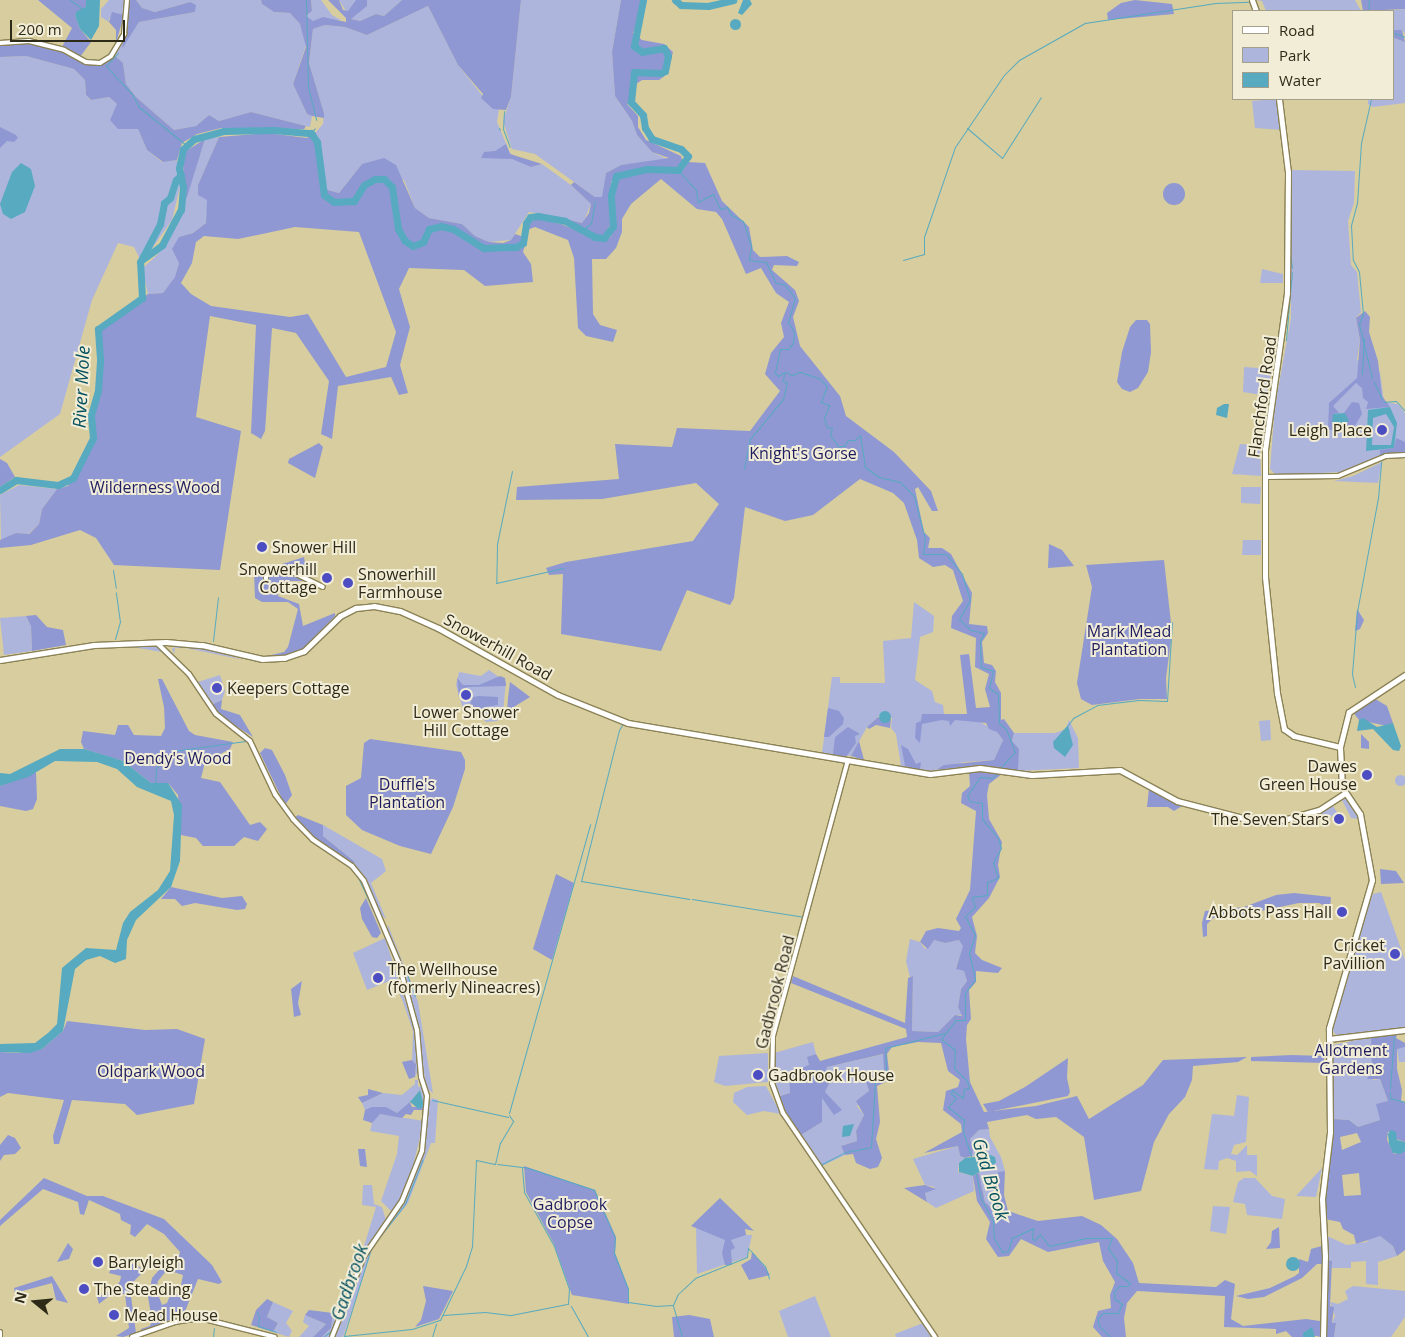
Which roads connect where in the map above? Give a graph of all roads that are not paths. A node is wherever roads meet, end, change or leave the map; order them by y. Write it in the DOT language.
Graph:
graph roads {
  1 [pos="127,0"];
  2 [pos="0,44"];
  3 [pos="1279,100"];
  4 [pos="1405,455"];
  5 [pos="1265,477"];
  6 [pos="266,579"];
  7 [pos="323,587"];
  8 [pos="173,642"];
  9 [pos="157,643"];
  10 [pos="170,653"];
  11 [pos="0,660"];
  12 [pos="1405,675"];
  13 [pos="1340,747"];
  14 [pos="848,760"];
  15 [pos="1345,793"];
  16 [pos="1405,1030"];
  17 [pos="1329,1039"];
  18 [pos="0,1332"];
  19 [pos="0,1337"];
  20 [pos="132,1337"];
  21 [pos="275,1337"];
  22 [pos="332,1337"];
  23 [pos="935,1337"];
  24 [pos="1324,1337"];
  1 -- 2 [label="street"];
  3 -- 5 [label="street, Flanchford Road"];
  4 -- 5 [label="street"];
  5 -- 13 [label="street, Flanchford Road"];
  6 -- 7 [label="street"];
  8 -- 9 [label="street, Snowerhill Road"];
  8 -- 10 [label="street"];
  8 -- 14 [label="street, Snowerhill Road"];
  9 -- 10 [label="street"];
  9 -- 11 [label="street, Snowerhill Road"];
  10 -- 22 [label="street"];
  12 -- 13 [label="street"];
  13 -- 15 [label="street"];
  14 -- 15 [label="street, Snowerhill Road"];
  14 -- 23 [label="street, Gadbrook Road"];
  15 -- 17 [label="street"];
  16 -- 17 [label="street"];
  17 -- 24 [label="street"];
  18 -- 19 [label="street"];
  20 -- 21 [label="street"];
}
